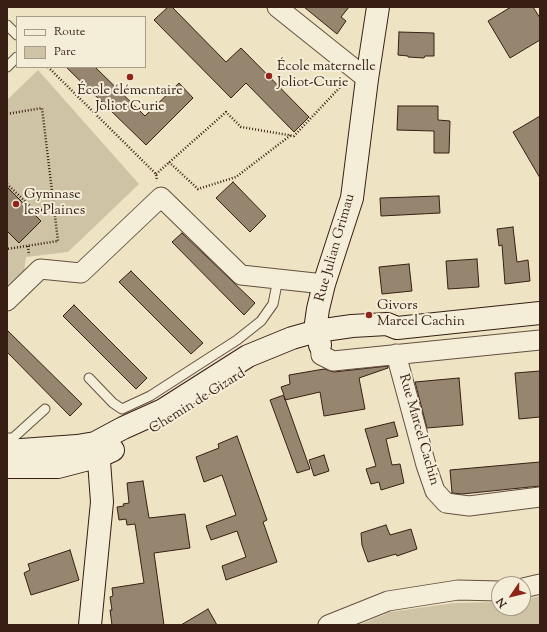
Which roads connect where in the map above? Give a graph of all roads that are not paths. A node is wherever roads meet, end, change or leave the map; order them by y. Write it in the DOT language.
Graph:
graph roads {
  1 [pos="277,7"];
  2 [pos="378,7"];
  3 [pos="7,25"];
  4 [pos="16,34"];
  5 [pos="16,58"];
  6 [pos="7,67"];
  7 [pos="367,79"];
  8 [pos="278,279"];
  9 [pos="324,284"];
  10 [pos="7,301"];
  11 [pos="540,314"];
  12 [pos="319,338"];
  13 [pos="540,340"];
  14 [pos="396,354"];
  15 [pos="89,378"];
  16 [pos="45,409"];
  17 [pos="7,438"];
  18 [pos="98,450"];
  19 [pos="7,451"];
  20 [pos="7,467"];
  21 [pos="540,497"];
  22 [pos="491,591"];
  23 [pos="90,625"];
  24 [pos="328,625"];
  1 -- 7 [label="street"];
  2 -- 7 [label="street, Rue Julian Grimau"];
  3 -- 4 [label="lane"];
  5 -- 6 [label="lane"];
  7 -- 9 [label="street, Rue Julian Grimau"];
  8 -- 9 [label="street"];
  8 -- 10 [label="street"];
  8 -- 15 [label="lane"];
  9 -- 12 [label="street, Rue Julian Grimau"];
  11 -- 12 [label="street"];
  12 -- 14 [label="street, Rue Marcel Cachin"];
  12 -- 18 [label="street, Chemin de Gizard"];
  13 -- 14 [label="street, Rue Marcel Cachin"];
  14 -- 21 [label="street, Rue Marcel Cachin"];
  16 -- 17 [label="lane"];
  18 -- 19 [label="street, Chemin de Gizard"];
  18 -- 20 [label="street, Chemin de Gizard"];
  18 -- 23 [label="street"];
  22 -- 24 [label="street"];
}
